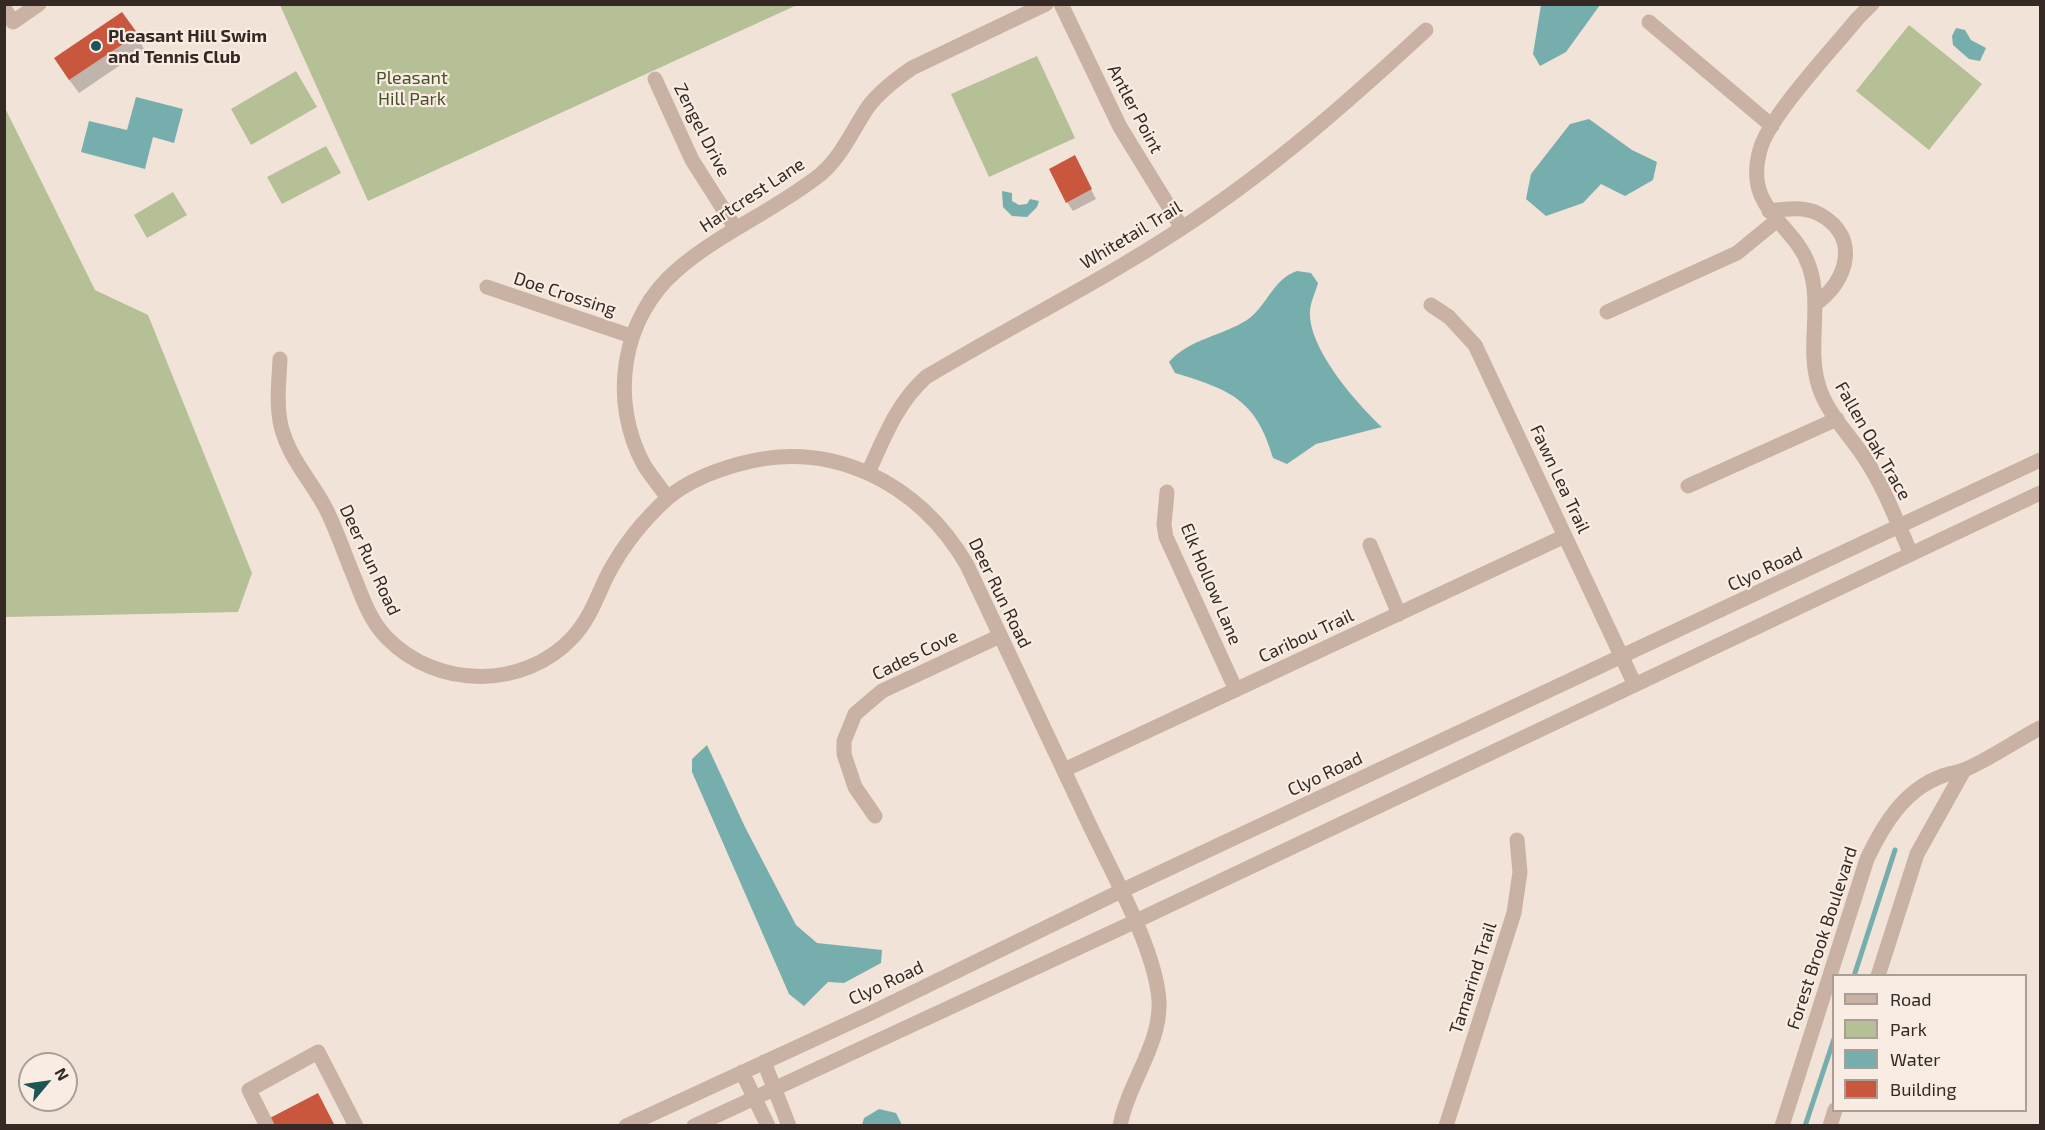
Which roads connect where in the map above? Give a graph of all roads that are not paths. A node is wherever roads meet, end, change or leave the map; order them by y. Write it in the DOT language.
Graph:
graph roads {
  1 [pos="39,4"];
  2 [pos="1046,4"];
  3 [pos="1061,4"];
  4 [pos="1872,4"];
  5 [pos="4,9"];
  6 [pos="1649,22"];
  7 [pos="1426,30"];
  8 [pos="655,79"];
  9 [pos="1772,126"];
  10 [pos="1772,216"];
  11 [pos="1182,228"];
  12 [pos="736,229"];
  13 [pos="487,287"];
  14 [pos="1815,304"];
  15 [pos="1431,305"];
  16 [pos="1607,312"];
  17 [pos="631,336"];
  18 [pos="280,359"];
  19 [pos="1837,419"];
  20 [pos="2040,460"];
  21 [pos="868,473"];
  22 [pos="1688,486"];
  23 [pos="1167,492"];
  24 [pos="2040,493"];
  25 [pos="668,498"];
  26 [pos="1899,528"];
  27 [pos="1565,536"];
  28 [pos="1370,545"];
  29 [pos="1911,554"];
  30 [pos="1399,614"];
  31 [pos="1000,636"];
  32 [pos="1621,657"];
  33 [pos="1635,685"];
  34 [pos="1236,690"];
  35 [pos="2040,728"];
  36 [pos="1064,770"];
  37 [pos="1964,770"];
  38 [pos="875,816"];
  39 [pos="1517,840"];
  40 [pos="1121,891"];
  41 [pos="1134,922"];
  42 [pos="1878,974"];
  43 [pos="764,1062"];
  44 [pos="742,1072"];
  45 [pos="775,1088"];
  46 [pos="753,1098"];
  47 [pos="267,1125"];
  48 [pos="356,1125"];
  49 [pos="626,1125"];
  50 [pos="694,1125"];
  51 [pos="768,1125"];
  52 [pos="789,1125"];
  53 [pos="1120,1125"];
  54 [pos="1446,1125"];
  55 [pos="1782,1125"];
  1 -- 5 [label="street"];
  2 -- 12 [label="street, Hartcrest Lane"];
  3 -- 11 [label="street, Antler Point"];
  4 -- 9 [label="street, Fallen Oak Trace"];
  6 -- 9 [label="street"];
  7 -- 11 [label="street, Whitetail Trail"];
  8 -- 12 [label="street, Zengel Drive"];
  9 -- 10 [label="street, Fallen Oak Trace"];
  10 -- 14 [label="street, Fallen Oak Trace"];
  10 -- 14 [label="street"];
  10 -- 16 [label="street"];
  11 -- 21 [label="street, Whitetail Trail"];
  12 -- 17 [label="street, Hartcrest Lane"];
  13 -- 17 [label="street, Doe Crossing"];
  14 -- 19 [label="street, Fallen Oak Trace"];
  15 -- 27 [label="street, Fawn Lea Trail"];
  17 -- 25 [label="street, Hartcrest Lane"];
  18 -- 25 [label="street, Deer Run Road"];
  19 -- 22 [label="street"];
  19 -- 26 [label="street, Fallen Oak Trace"];
  20 -- 26 [label="street, Clyo Road"];
  21 -- 25 [label="street, Deer Run Road"];
  21 -- 31 [label="street, Deer Run Road"];
  23 -- 34 [label="street, Elk Hollow Lane"];
  24 -- 29 [label="street"];
  26 -- 29 [label="street, Fallen Oak Trace"];
  26 -- 32 [label="street, Clyo Road"];
  27 -- 30 [label="street, Caribou Trail"];
  27 -- 32 [label="street, Fawn Lea Trail"];
  28 -- 30 [label="street"];
  29 -- 33 [label="street"];
  30 -- 34 [label="street, Caribou Trail"];
  31 -- 36 [label="street, Deer Run Road"];
  31 -- 38 [label="street, Cades Cove"];
  32 -- 33 [label="street, Fawn Lea Trail"];
  32 -- 40 [label="street, Clyo Road"];
  33 -- 41 [label="street"];
  34 -- 36 [label="street, Caribou Trail"];
  35 -- 37 [label="street, Forest Brook Boulevard"];
  36 -- 40 [label="street, Deer Run Road"];
  37 -- 42 [label="street"];
  37 -- 55 [label="street, Forest Brook Boulevard"];
  39 -- 54 [label="street, Tamarind Trail"];
  40 -- 41 [label="street, Deer Run Road"];
  40 -- 43 [label="street, Clyo Road"];
  41 -- 45 [label="street"];
  41 -- 53 [label="street, Deer Run Road"];
  43 -- 44 [label="street, Clyo Road"];
  43 -- 45 [label="street"];
  44 -- 46 [label="street"];
  44 -- 49 [label="street, Clyo Road"];
  45 -- 46 [label="street"];
  45 -- 52 [label="street"];
  46 -- 50 [label="street"];
  46 -- 51 [label="street"];
  47 -- 48 [label="street"];
}
